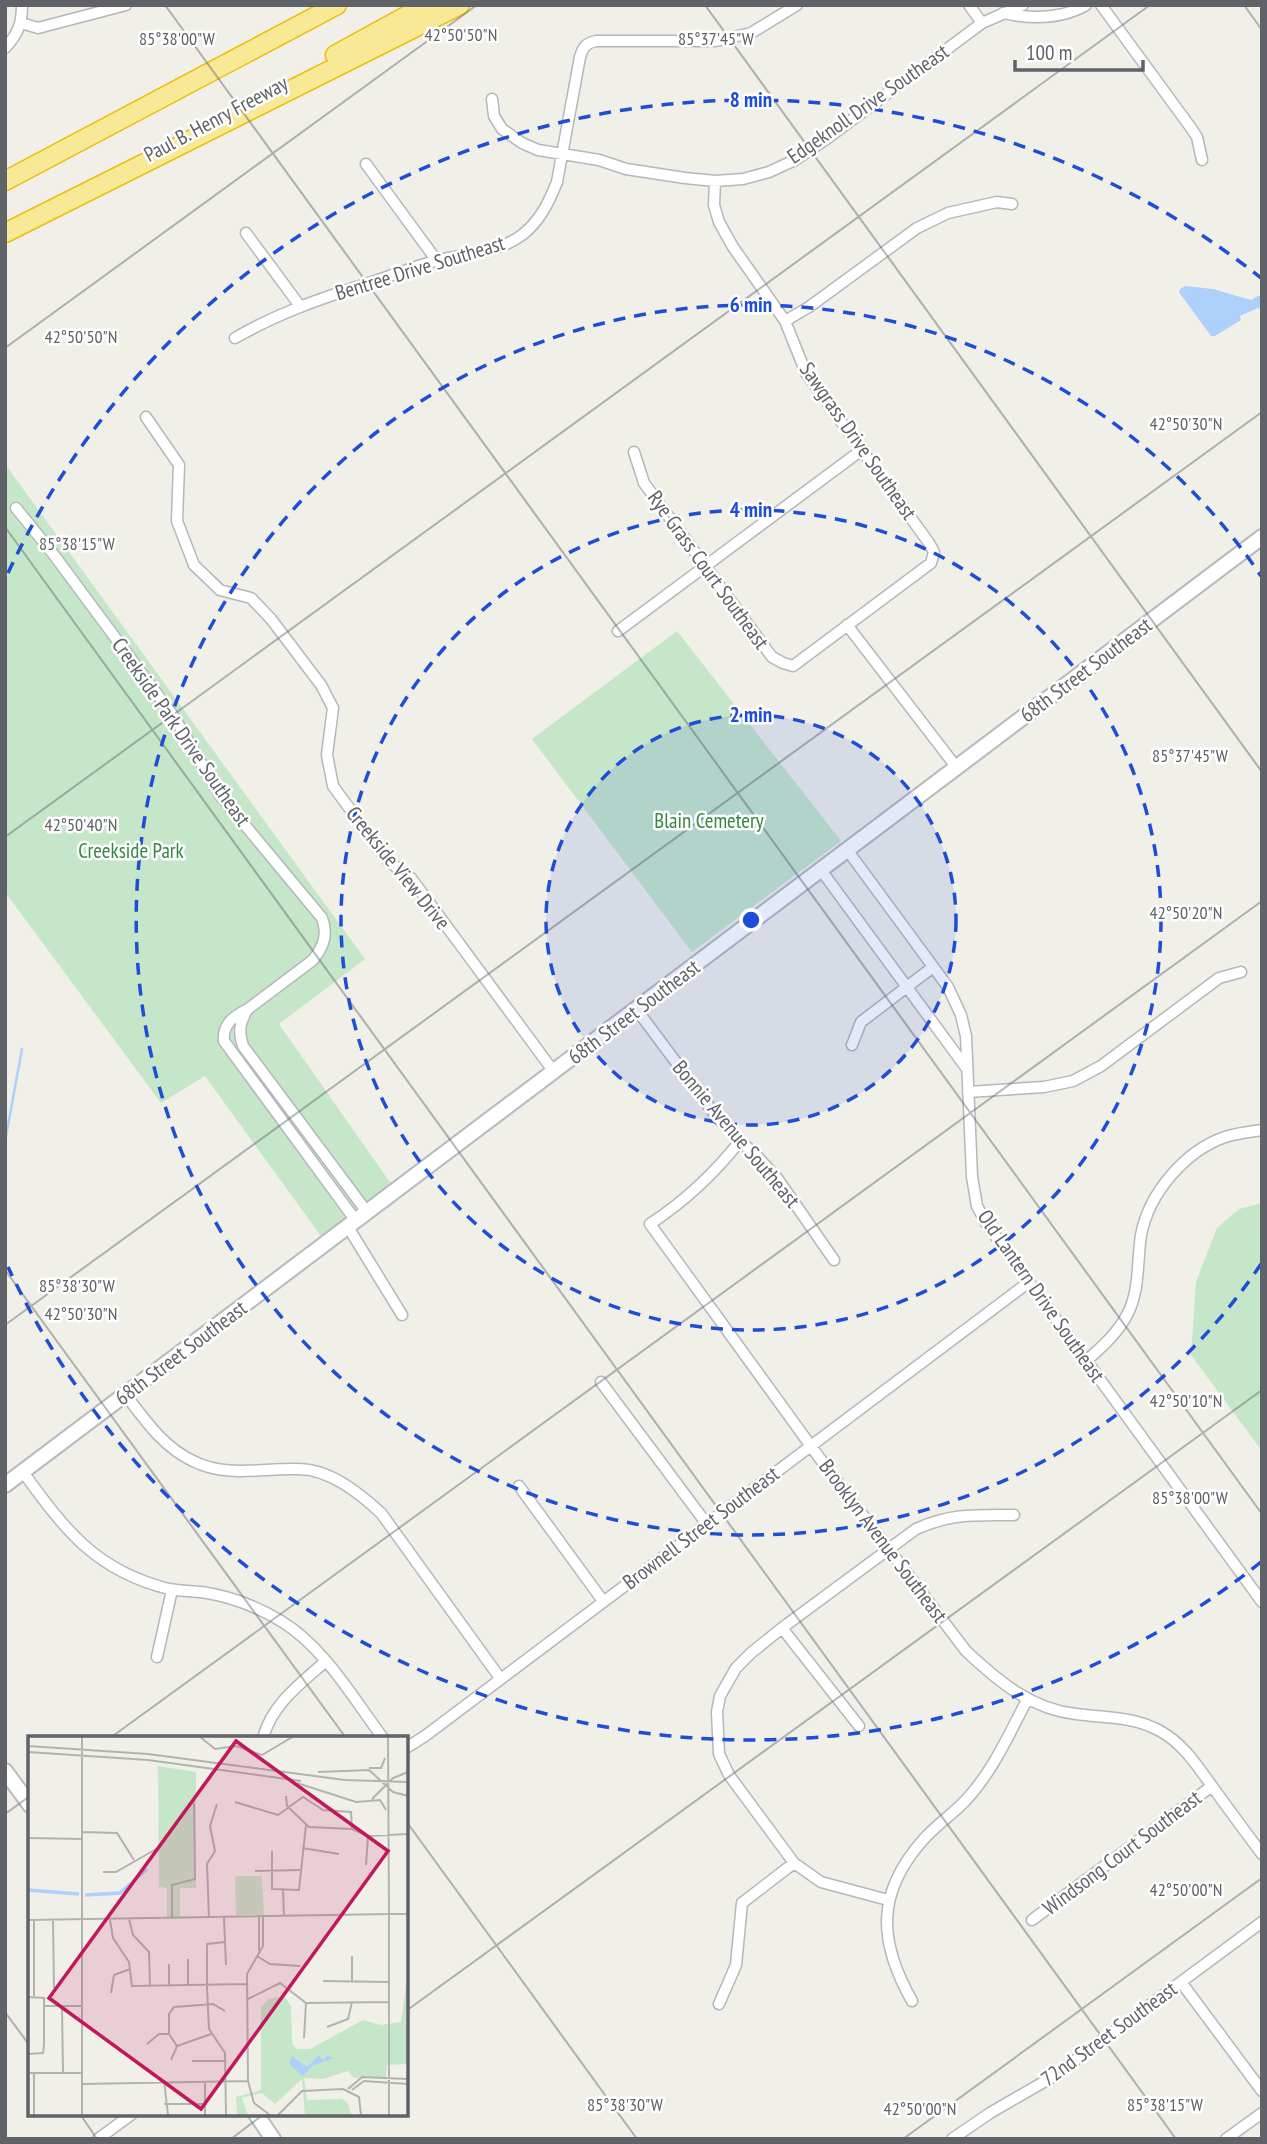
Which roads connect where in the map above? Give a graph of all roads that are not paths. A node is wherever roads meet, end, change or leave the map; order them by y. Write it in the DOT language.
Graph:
graph roads {
  1 [pos="22,5"];
  2 [pos="126,5"];
  3 [pos="317,5"];
  4 [pos="337,5"];
  5 [pos="426,5"];
  6 [pos="460,5"];
  7 [pos="797,5"];
  8 [pos="969,5"];
  9 [pos="1023,5"];
  10 [pos="1086,5"];
  11 [pos="1101,5"];
  12 [pos="1003,13"];
  13 [pos="21,23"];
  14 [pos="982,23"];
  15 [pos="5,48"];
  16 [pos="492,99"];
  17 [pos="58,153"];
  18 [pos="562,155"];
  19 [pos="1202,160"];
  20 [pos="366,164"];
  21 [pos="5,181"];
  22 [pos="715,181"];
  23 [pos="1012,204"];
  24 [pos="5,233"];
  25 [pos="246,233"];
  26 [pos="437,261"];
  27 [pos="300,306"];
  28 [pos="785,321"];
  29 [pos="235,338"];
  30 [pos="146,417"];
  31 [pos="863,449"];
  32 [pos="634,452"];
  33 [pos="16,509"];
  34 [pos="1262,537"];
  35 [pos="706,567"];
  36 [pos="847,625"];
  37 [pos="618,631"];
  38 [pos="957,768"];
  39 [pos="848,851"];
  40 [pos="821,870"];
  41 [pos="933,967"];
  42 [pos="1241,972"];
  43 [pos="907,987"];
  44 [pos="248,1009"];
  45 [pos="637,1010"];
  46 [pos="852,1045"];
  47 [pos="967,1069"];
  48 [pos="554,1072"];
  49 [pos="968,1092"];
  50 [pos="1262,1130"];
  51 [pos="740,1141"];
  52 [pos="357,1220"];
  53 [pos="834,1260"];
  54 [pos="1029,1282"];
  55 [pos="402,1315"];
  56 [pos="1086,1361"];
  57 [pos="601,1382"];
  58 [pos="125,1394"];
  59 [pos="811,1445"];
  60 [pos="23,1472"];
  61 [pos="5,1485"];
  62 [pos="519,1486"];
  63 [pos="1014,1515"];
  64 [pos="706,1523"];
  65 [pos="888,1550"];
  66 [pos="172,1590"];
  67 [pos="603,1601"];
  68 [pos="1262,1602"];
  69 [pos="782,1628"];
  70 [pos="157,1657"];
  71 [pos="326,1661"];
  72 [pos="500,1678"];
  73 [pos="1027,1700"];
  74 [pos="859,1726"];
  75 [pos="264,1736"];
  76 [pos="382,1736"];
  77 [pos="408,1747"];
  78 [pos="5,1771"];
  79 [pos="1212,1786"];
  80 [pos="28,1802"];
  81 [pos="1262,1854"];
  82 [pos="794,1863"];
  83 [pos="888,1900"];
  84 [pos="1032,1920"];
  85 [pos="1262,1922"];
  86 [pos="1181,1982"];
  87 [pos="912,2001"];
  88 [pos="719,2004"];
  89 [pos="1262,2091"];
  90 [pos="1262,2113"];
  91 [pos="129,2116"];
  92 [pos="257,2116"];
  93 [pos="103,2137"];
  94 [pos="273,2139"];
  95 [pos="952,2139"];
  96 [pos="1226,2139"];
  1 -- 13 [label="street"];
  2 -- 13 [label="street"];
  3 -- 17 [label="highway"];
  4 -- 17 [label="highway, Paul B. Henry Freeway"];
  5 -- 24 [label="highway, Paul B. Henry Freeway"];
  6 -- 24 [label="highway"];
  7 -- 18 [label="street, Bentree Drive Southeast"];
  8 -- 14 [label="street"];
  9 -- 12 [label="street, Edgeknoll Drive Southeast"];
  10 -- 12 [label="street"];
  11 -- 19 [label="street"];
  12 -- 14 [label="street, Edgeknoll Drive Southeast"];
  13 -- 15 [label="street"];
  14 -- 22 [label="street, Edgeknoll Drive Southeast"];
  16 -- 18 [label="street, Edgeknoll Drive Southeast"];
  17 -- 21 [label="highway, Paul B. Henry Freeway"];
  18 -- 22 [label="street, Edgeknoll Drive Southeast"];
  18 -- 26 [label="street, Bentree Drive Southeast"];
  20 -- 26 [label="street"];
  22 -- 28 [label="street, Sawgrass Drive Southeast"];
  23 -- 28 [label="street"];
  25 -- 27 [label="street"];
  26 -- 27 [label="street, Bentree Drive Southeast"];
  27 -- 29 [label="street, Bentree Drive Southeast"];
  28 -- 31 [label="street, Sawgrass Drive Southeast"];
  30 -- 48 [label="street, Creekside View Drive"];
  31 -- 35 [label="street"];
  31 -- 36 [label="street, Sawgrass Drive Southeast"];
  32 -- 35 [label="street, Rye Grass Court Southeast"];
  33 -- 44 [label="street, Creekside Park Drive Southeast"];
  34 -- 38 [label="main road, 68th Street Southeast"];
  35 -- 36 [label="street, Rye Grass Court Southeast"];
  35 -- 37 [label="street"];
  36 -- 38 [label="street"];
  38 -- 39 [label="main road, 68th Street Southeast"];
  39 -- 40 [label="main road, 68th Street Southeast"];
  39 -- 41 [label="street, Old Lantern Drive Southeast"];
  40 -- 43 [label="street"];
  40 -- 45 [label="main road, 68th Street Southeast"];
  41 -- 43 [label="street"];
  41 -- 47 [label="street, Old Lantern Drive Southeast"];
  42 -- 49 [label="street"];
  43 -- 46 [label="street"];
  43 -- 47 [label="street"];
  44 -- 52 [label="street"];
  44 -- 52 [label="street, Creekside Park Drive Southeast"];
  45 -- 48 [label="main road, 68th Street Southeast"];
  45 -- 51 [label="street, Bonnie Avenue Southeast"];
  47 -- 49 [label="street, Old Lantern Drive Southeast"];
  48 -- 52 [label="main road, 68th Street Southeast"];
  49 -- 54 [label="street, Old Lantern Drive Southeast"];
  50 -- 56 [label="street"];
  51 -- 53 [label="street, Bonnie Avenue Southeast"];
  51 -- 59 [label="street, Brooklyn Avenue Southeast"];
  52 -- 55 [label="street"];
  52 -- 58 [label="main road, 68th Street Southeast"];
  54 -- 56 [label="street, Old Lantern Drive Southeast"];
  54 -- 59 [label="street, Brownell Street Southeast"];
  56 -- 68 [label="street, Old Lantern Drive Southeast"];
  57 -- 64 [label="street"];
  58 -- 60 [label="main road, 68th Street Southeast"];
  58 -- 72 [label="street"];
  59 -- 64 [label="street, Brownell Street Southeast"];
  59 -- 65 [label="street, Brooklyn Avenue Southeast"];
  60 -- 61 [label="main road, 68th Street Southeast"];
  60 -- 66 [label="street"];
  62 -- 67 [label="street"];
  63 -- 65 [label="street"];
  64 -- 67 [label="street, Brownell Street Southeast"];
  65 -- 69 [label="street"];
  65 -- 73 [label="street, Brooklyn Avenue Southeast"];
  66 -- 70 [label="street"];
  66 -- 71 [label="street"];
  67 -- 72 [label="street, Brownell Street Southeast"];
  69 -- 74 [label="street"];
  69 -- 82 [label="street"];
  71 -- 75 [label="street"];
  71 -- 76 [label="street"];
  72 -- 77 [label="street, Brownell Street Southeast"];
  73 -- 79 [label="street, Brooklyn Avenue Southeast"];
  73 -- 83 [label="street"];
  78 -- 80 [label="main road"];
  79 -- 81 [label="street, Brooklyn Avenue Southeast"];
  79 -- 84 [label="street, Windsong Court Southeast"];
  82 -- 83 [label="street"];
  82 -- 88 [label="street"];
  83 -- 87 [label="street"];
  85 -- 86 [label="street, 72nd Street Southeast"];
  86 -- 89 [label="street"];
  86 -- 95 [label="street, 72nd Street Southeast"];
  90 -- 96 [label="street"];
  91 -- 93 [label="street"];
  92 -- 94 [label="main road"];
}
